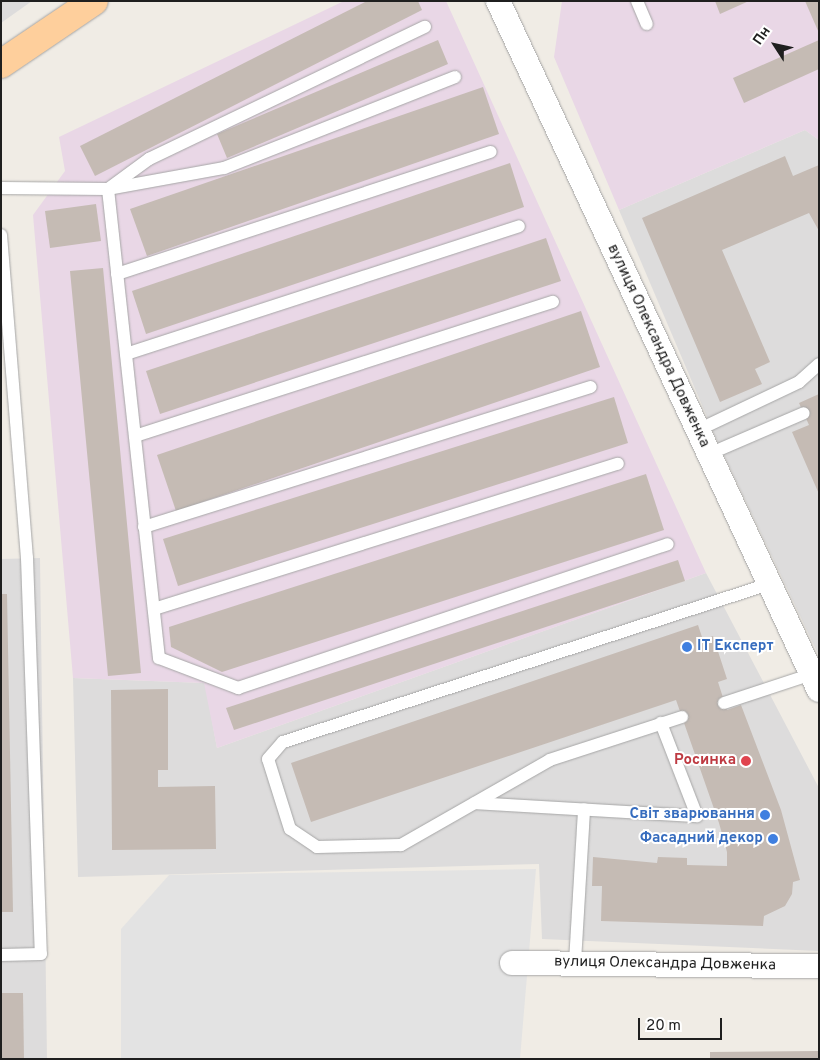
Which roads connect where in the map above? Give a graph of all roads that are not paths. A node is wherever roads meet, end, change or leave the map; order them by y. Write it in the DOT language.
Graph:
graph roads {
  1 [pos="94,1"];
  2 [pos="498,1"];
  3 [pos="637,1"];
  4 [pos="647,24"];
  5 [pos="425,27"];
  6 [pos="1,64"];
  7 [pos="455,76"];
  8 [pos="491,152"];
  9 [pos="1,188"];
  10 [pos="108,190"];
  11 [pos="519,226"];
  12 [pos="1,235"];
  13 [pos="117,274"];
  14 [pos="3,280"];
  15 [pos="553,302"];
  16 [pos="126,354"];
  17 [pos="819,364"];
  18 [pos="591,387"];
  19 [pos="804,414"];
  20 [pos="698,430"];
  21 [pos="135,436"];
  22 [pos="709,454"];
  23 [pos="618,464"];
  24 [pos="144,527"];
  25 [pos="668,544"];
  26 [pos="769,584"];
  27 [pos="154,609"];
  28 [pos="816,679"];
  29 [pos="724,703"];
  30 [pos="682,716"];
  31 [pos="661,723"];
  32 [pos="475,802"];
  33 [pos="584,809"];
  34 [pos="1,955"];
  35 [pos="575,962"];
  36 [pos="512,963"];
  37 [pos="819,966"];
  1 -- 6 [label="main road"];
  2 -- 20 [label="street, вулиця Олександра Довженка"];
  3 -- 4 [label="lane"];
  5 -- 10 [label="lane"];
  7 -- 10 [label="lane"];
  8 -- 13 [label="lane"];
  9 -- 10 [label="lane"];
  10 -- 13 [label="lane"];
  11 -- 16 [label="lane"];
  12 -- 14 [label="lane"];
  13 -- 16 [label="lane"];
  14 -- 34 [label="lane"];
  15 -- 21 [label="lane"];
  16 -- 21 [label="lane"];
  17 -- 20 [label="lane"];
  18 -- 24 [label="lane"];
  19 -- 22 [label="lane"];
  20 -- 22 [label="street, вулиця Олександра Довженка"];
  21 -- 24 [label="lane"];
  22 -- 26 [label="street, вулиця Олександра Довженка"];
  23 -- 27 [label="lane"];
  24 -- 27 [label="lane"];
  25 -- 27 [label="lane"];
  26 -- 28 [label="street, вулиця Олександра Довженка"];
  26 -- 32 [label="lane"];
  28 -- 29 [label="lane"];
  30 -- 31 [label="lane"];
  31 -- 32 [label="lane"];
  31 -- 33 [label="lane"];
  32 -- 33 [label="lane"];
  33 -- 35 [label="lane"];
  35 -- 36 [label="street, вулиця Олександра Довженка"];
  35 -- 37 [label="street, вулиця Олександра Довженка"];
}
